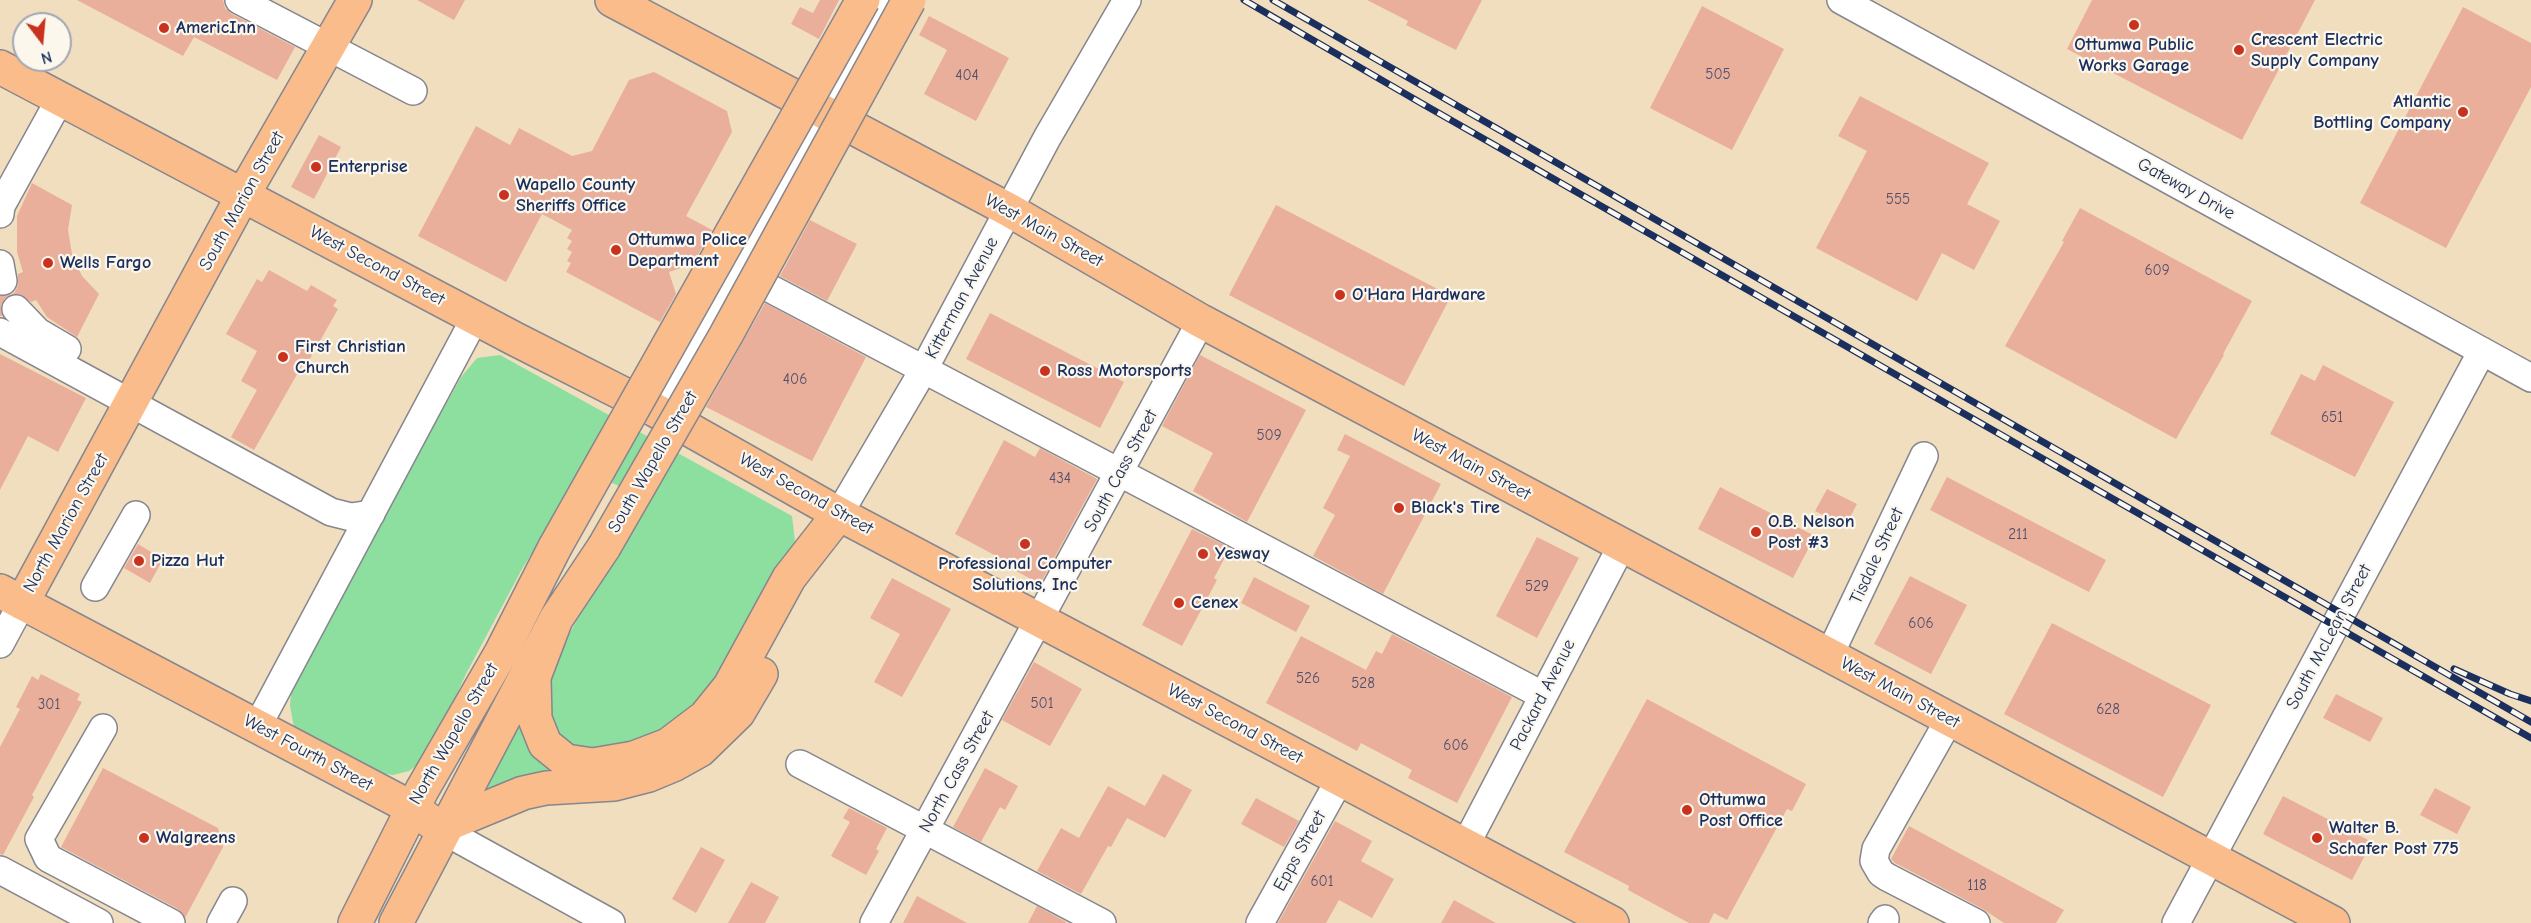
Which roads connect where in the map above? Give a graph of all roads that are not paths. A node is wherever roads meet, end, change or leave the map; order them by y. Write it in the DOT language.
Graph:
graph roads {
  1 [pos="239,0"];
  2 [pos="356,0"];
  3 [pos="612,0"];
  4 [pos="863,0"];
  5 [pos="882,0"];
  6 [pos="909,0"];
  7 [pos="1127,0"];
  8 [pos="1842,0"];
  9 [pos="329,48"];
  10 [pos="0,67"];
  11 [pos="413,91"];
  12 [pos="60,99"];
  13 [pos="821,111"];
  14 [pos="243,195"];
  15 [pos="1009,210"];
  16 [pos="0,214"];
  17 [pos="733,269"];
  18 [pos="16,309"];
  19 [pos="475,318"];
  20 [pos="1201,321"];
  21 [pos="0,332"];
  22 [pos="2482,351"];
  23 [pos="924,369"];
  24 [pos="2531,378"];
  25 [pos="135,396"];
  26 [pos="656,410"];
  27 [pos="1924,456"];
  28 [pos="1120,473"];
  29 [pos="371,514"];
  30 [pos="839,514"];
  31 [pos="136,515"];
  32 [pos="1622,545"];
  33 [pos="95,587"];
  34 [pos="11,597"];
  35 [pos="556,619"];
  36 [pos="1040,620"];
  37 [pos="0,644"];
  38 [pos="1830,656"];
  39 [pos="1542,695"];
  40 [pos="1949,720"];
  41 [pos="257,727"];
  42 [pos="103,728"];
  43 [pos="800,764"];
  44 [pos="1340,779"];
  45 [pos="412,808"];
  46 [pos="446,827"];
  47 [pos="925,830"];
  48 [pos="1466,846"];
  49 [pos="2211,859"];
  50 [pos="0,870"];
  51 [pos="99,923"];
  52 [pos="171,923"];
  53 [pos="355,923"];
  54 [pos="396,923"];
  55 [pos="611,923"];
  56 [pos="874,923"];
  57 [pos="1102,923"];
  58 [pos="1260,923"];
  59 [pos="1612,923"];
  60 [pos="1976,923"];
  61 [pos="2176,923"];
  62 [pos="2333,923"];
  1 -- 9 [label="street"];
  2 -- 9 [label="main road, South Marion Street"];
  3 -- 13 [label="main road, West Main Street"];
  4 -- 45 [label="main road, North Wapello Street, bridge"];
  5 -- 13 [label="street, South Wapello Street"];
  6 -- 35 [label="main road, South Wapello Street, bridge"];
  7 -- 15 [label="street, Kitterman Avenue"];
  8 -- 22 [label="street, Gateway Drive"];
  9 -- 11 [label="street"];
  9 -- 14 [label="main road, South Marion Street"];
  10 -- 12 [label="main road, West Second Street"];
  12 -- 14 [label="main road, West Second Street"];
  12 -- 16 [label="street"];
  13 -- 15 [label="main road, West Main Street"];
  13 -- 17 [label="street, South Wapello Street"];
  14 -- 19 [label="main road, West Second Street"];
  14 -- 25 [label="main road, South Marion Street"];
  15 -- 20 [label="main road, West Main Street"];
  15 -- 23 [label="street, Kitterman Avenue"];
  17 -- 23 [label="street"];
  17 -- 26 [label="street, South Wapello Street"];
  18 -- 25 [label="street"];
  19 -- 26 [label="main road, West Second Street"];
  19 -- 29 [label="street"];
  20 -- 28 [label="street, South Cass Street"];
  20 -- 32 [label="main road, West Main Street"];
  21 -- 25 [label="street"];
  22 -- 24 [label="street, Gateway Drive"];
  22 -- 49 [label="street, South McLean Street"];
  23 -- 28 [label="street"];
  23 -- 30 [label="street, Kitterman Avenue"];
  25 -- 29 [label="street"];
  25 -- 34 [label="main road, North Marion Street"];
  26 -- 30 [label="main road, West Second Street"];
  27 -- 38 [label="street, Tisdale Street"];
  28 -- 36 [label="street, South Cass Street"];
  28 -- 39 [label="street"];
  29 -- 41 [label="street"];
  30 -- 35 [label="main road"];
  30 -- 36 [label="main road, West Second Street"];
  30 -- 46 [label="main road"];
  31 -- 33 [label="street"];
  32 -- 38 [label="main road, West Main Street"];
  32 -- 39 [label="street, Packard Avenue"];
  34 -- 37 [label="street, North Marion Street"];
  34 -- 41 [label="main road, West Fourth Street"];
  35 -- 46 [label="main road, South Wapello Street"];
  36 -- 44 [label="main road, West Second Street"];
  36 -- 47 [label="street, North Cass Street"];
  38 -- 40 [label="main road, West Main Street"];
  39 -- 48 [label="street, Packard Avenue"];
  40 -- 49 [label="main road, West Main Street"];
  40 -- 60 [label="street"];
  41 -- 45 [label="main road, West Fourth Street"];
  42 -- 52 [label="street"];
  43 -- 47 [label="street"];
  44 -- 48 [label="main road, West Second Street"];
  44 -- 58 [label="street, Epps Street"];
  45 -- 46 [label="main road, West Fourth Street"];
  45 -- 53 [label="main road, North Wapello Street"];
  46 -- 54 [label="main road, South Wapello Street"];
  46 -- 55 [label="street, West Fourth Street"];
  47 -- 56 [label="street, North Cass Street"];
  47 -- 57 [label="street"];
  48 -- 59 [label="main road, West Second Street"];
  49 -- 61 [label="street, South McLean Street"];
  49 -- 62 [label="main road, West Main Street"];
  50 -- 51 [label="street"];
}
